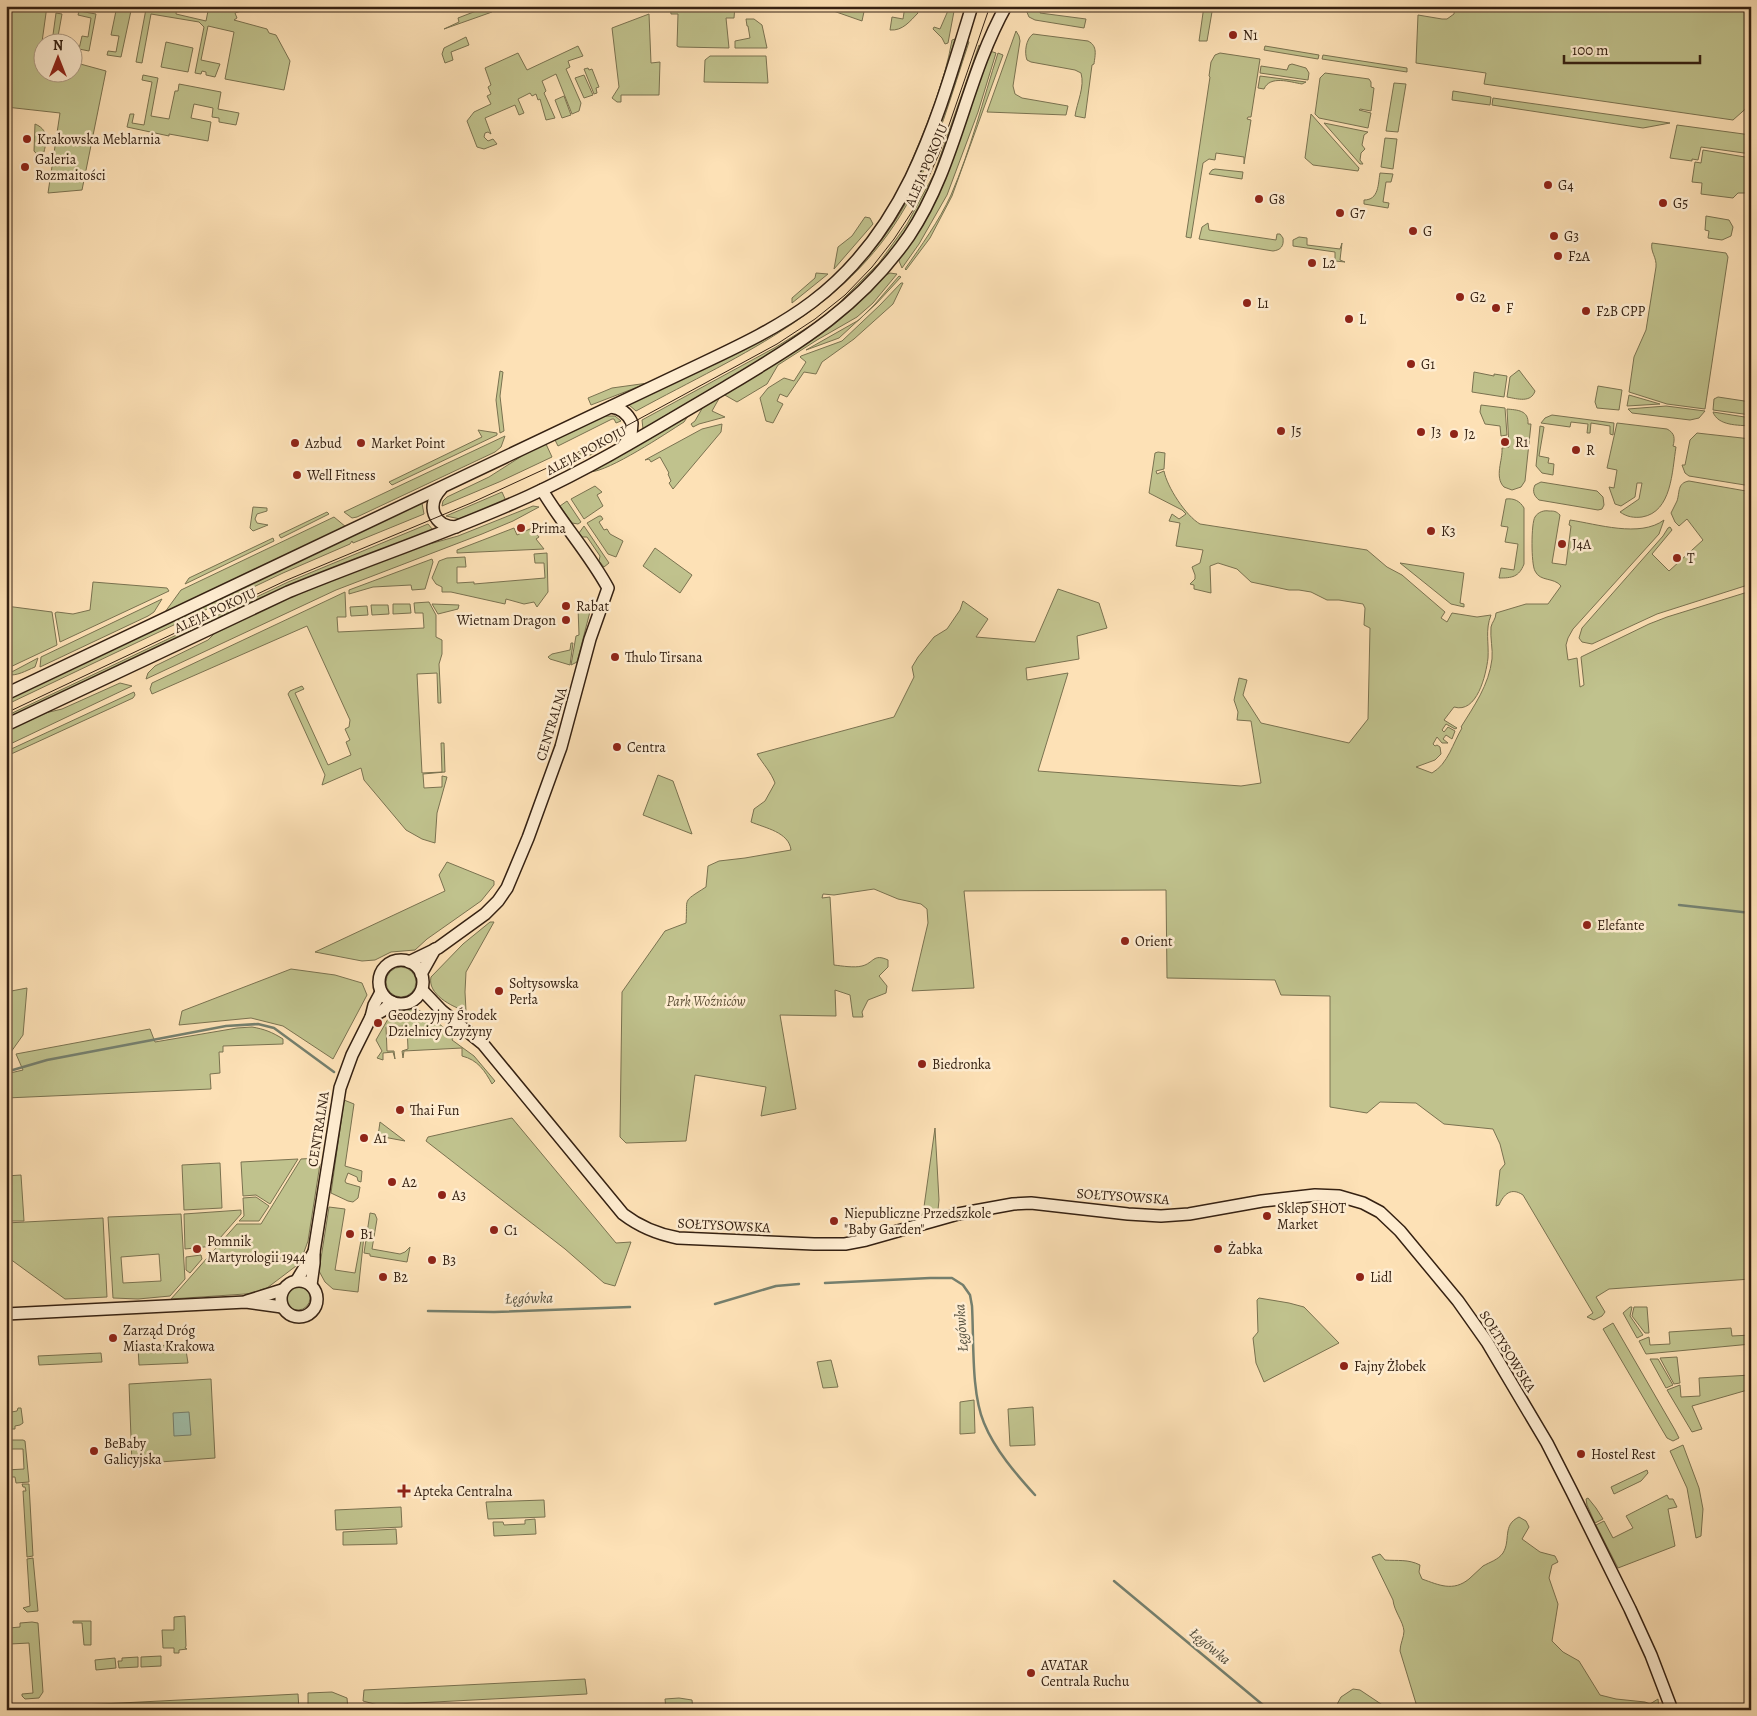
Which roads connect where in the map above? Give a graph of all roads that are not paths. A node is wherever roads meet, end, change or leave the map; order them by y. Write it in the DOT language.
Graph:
graph roads {
  1 [pos="972,6"];
  2 [pos="1006,6"];
  3 [pos="611,407"];
  4 [pos="622,448"];
  5 [pos="442,488"];
  6 [pos="542,490"];
  7 [pos="456,527"];
  8 [pos="6,694"];
  9 [pos="6,725"];
  10 [pos="436,950"];
  11 [pos="409,962"];
  12 [pos="422,974"];
  13 [pos="422,990"];
  14 [pos="381,992"];
  15 [pos="413,1001"];
  16 [pos="392,1002"];
  17 [pos="442,1011"];
  18 [pos="371,1017"];
  19 [pos="314,1252"];
  20 [pos="298,1280"];
  21 [pos="311,1285"];
  22 [pos="282,1290"];
  23 [pos="246,1302"];
  24 [pos="282,1307"];
  25 [pos="6,1314"];
  26 [pos="1672,1710"];
  1 -- 3 [label="street, ALEJA POKOJU"];
  2 -- 4 [label="street, ALEJA POKOJU"];
  3 -- 4 [label="street"];
  3 -- 5 [label="street, ALEJA POKOJU"];
  4 -- 6 [label="street, ALEJA POKOJU"];
  5 -- 7 [label="street"];
  5 -- 8 [label="street, ALEJA POKOJU"];
  6 -- 7 [label="street, ALEJA POKOJU"];
  6 -- 10 [label="street, CENTRALNA"];
  7 -- 9 [label="street, ALEJA POKOJU"];
  10 -- 11 [label="street, CENTRALNA"];
  10 -- 12 [label="street, CENTRALNA"];
  11 -- 12 [label="street"];
  11 -- 14 [label="street"];
  12 -- 13 [label="street"];
  13 -- 15 [label="street"];
  13 -- 17 [label="street, SOŁTYSOWSKA"];
  14 -- 16 [label="street"];
  14 -- 18 [label="street, CENTRALNA"];
  15 -- 16 [label="street"];
  15 -- 17 [label="street, SOŁTYSOWSKA"];
  16 -- 18 [label="street, CENTRALNA"];
  17 -- 26 [label="street, SOŁTYSOWSKA"];
  18 -- 19 [label="street, CENTRALNA"];
  19 -- 20 [label="street, CENTRALNA"];
  19 -- 21 [label="street, CENTRALNA"];
  20 -- 21 [label="street"];
  20 -- 22 [label="street"];
  21 -- 24 [label="street"];
  22 -- 23 [label="street"];
  22 -- 24 [label="street"];
  23 -- 24 [label="street"];
  23 -- 25 [label="street"];
}
